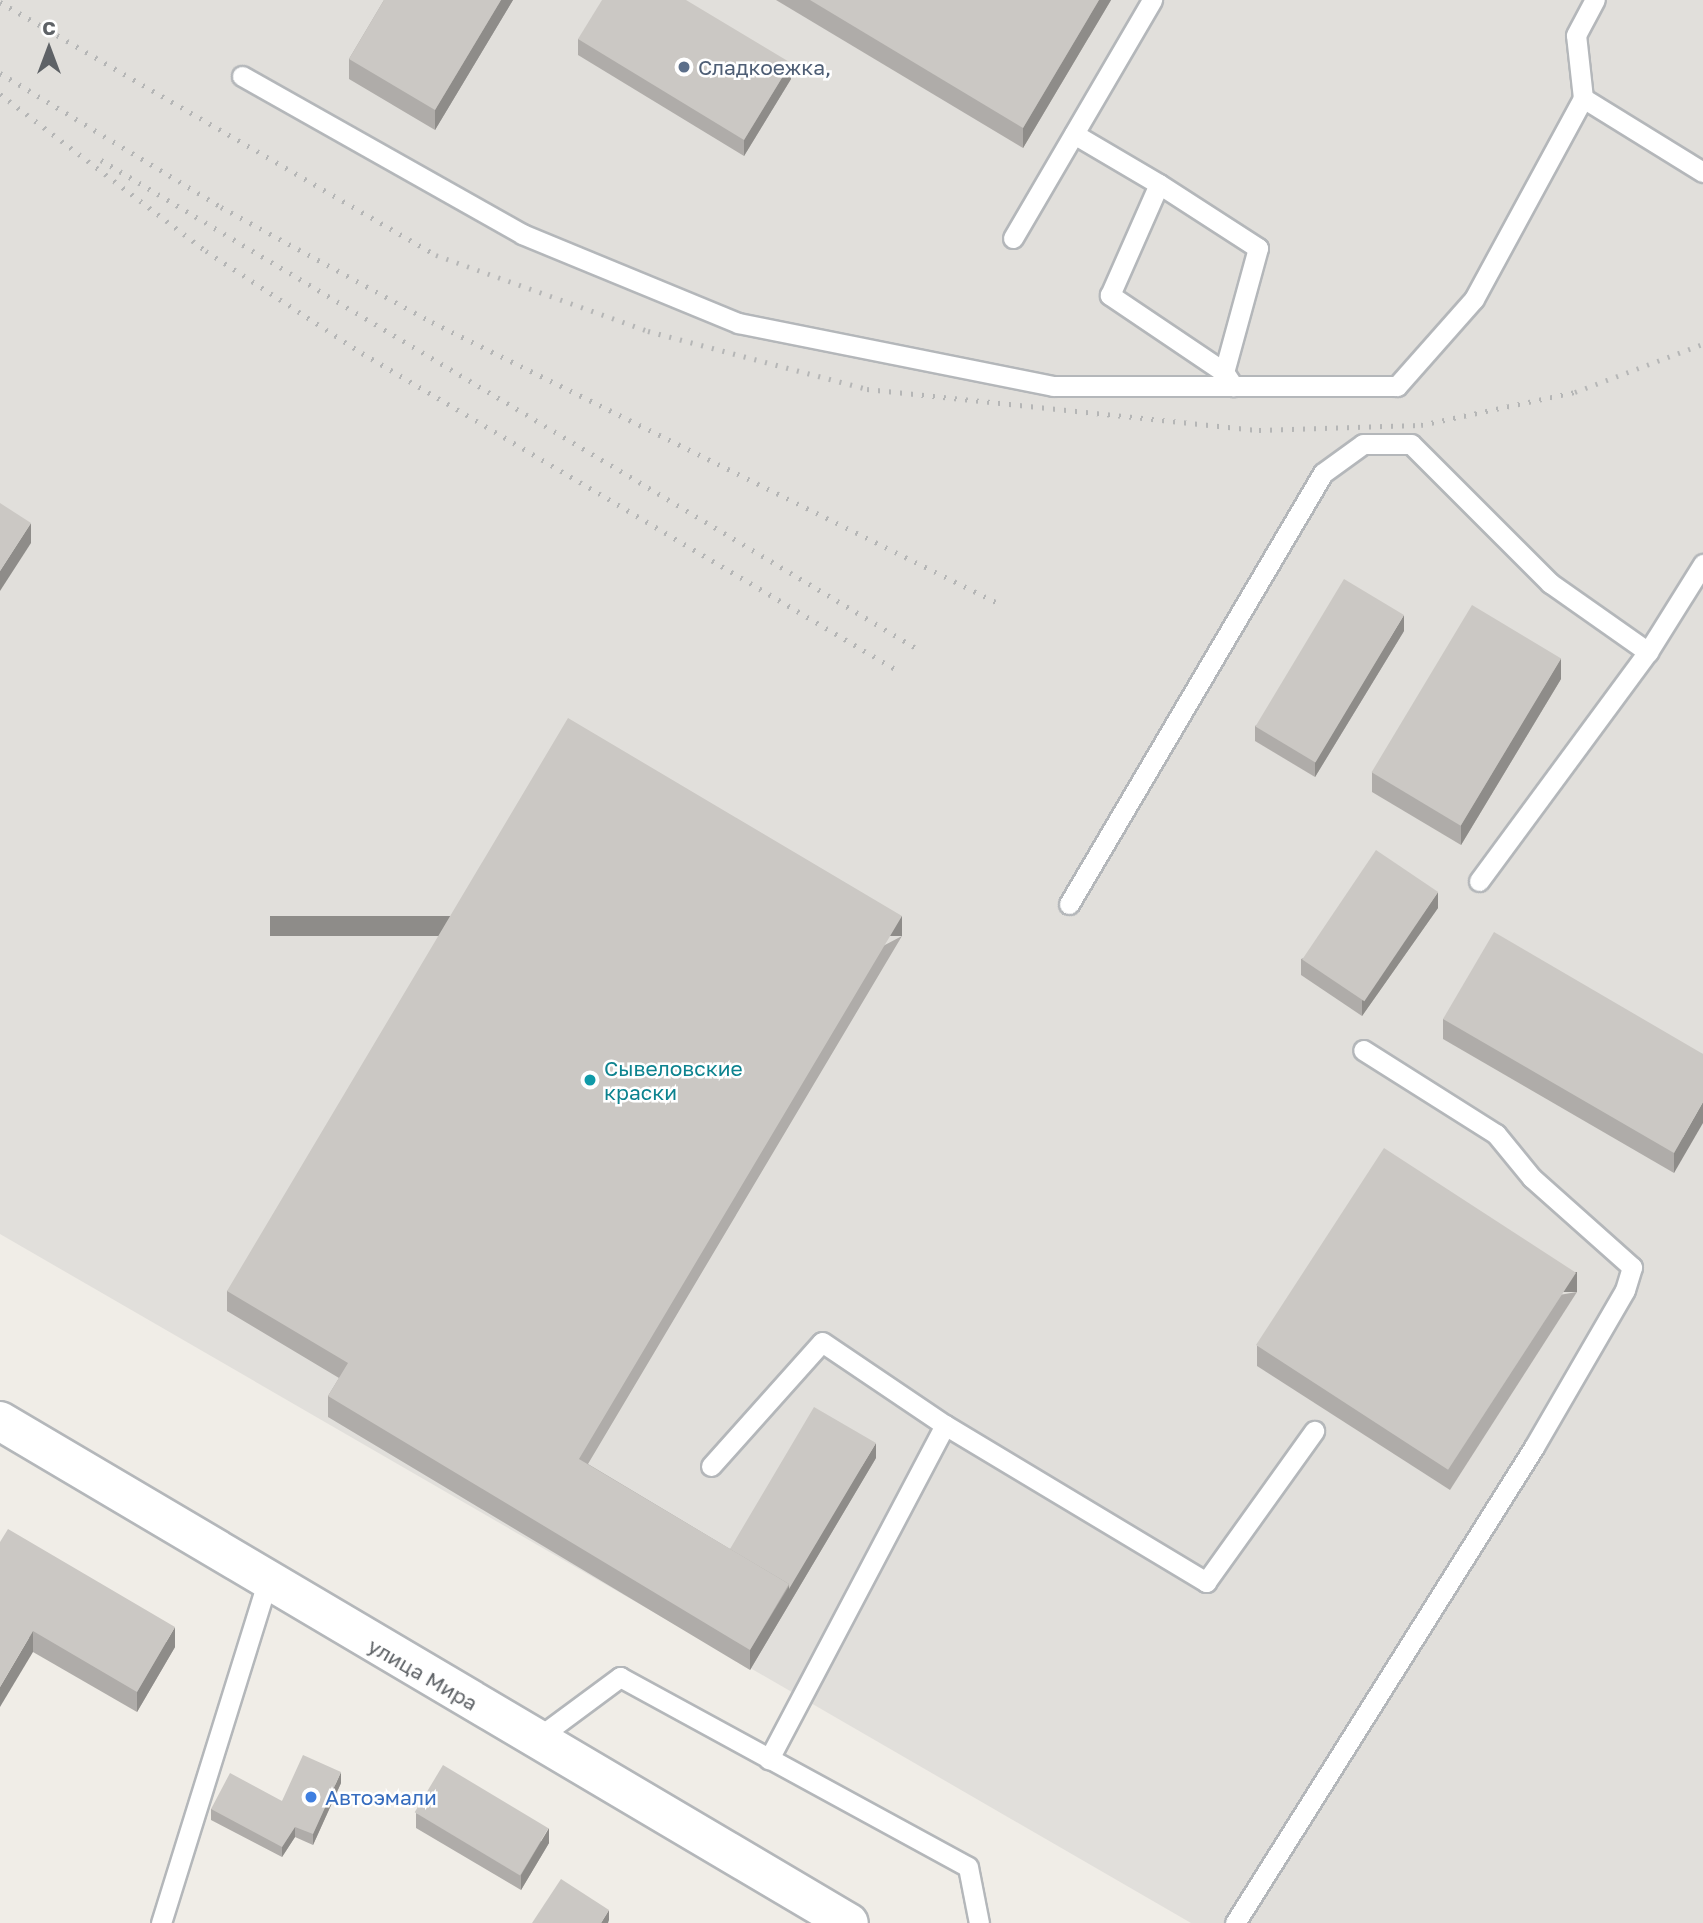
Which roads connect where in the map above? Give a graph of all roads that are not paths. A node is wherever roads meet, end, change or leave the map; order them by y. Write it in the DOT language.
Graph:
graph roads {
  1 [pos="1152,0"];
  2 [pos="1595,0"];
  3 [pos="242,76"];
  4 [pos="1583,97"];
  5 [pos="1074,134"];
  6 [pos="1703,173"];
  7 [pos="1158,184"];
  8 [pos="1013,238"];
  9 [pos="1228,379"];
  10 [pos="1703,564"];
  11 [pos="1648,652"];
  12 [pos="1479,881"];
  13 [pos="1069,904"];
  14 [pos="1363,1050"];
  15 [pos="0,1421"];
  16 [pos="945,1424"];
  17 [pos="1314,1431"];
  18 [pos="710,1466"];
  19 [pos="267,1582"];
  20 [pos="535,1740"];
  21 [pos="769,1759"];
  22 [pos="161,1923"];
  23 [pos="849,1923"];
  24 [pos="979,1923"];
  25 [pos="1235,1923"];
  1 -- 5 [label="lane"];
  2 -- 4 [label="lane"];
  3 -- 9 [label="lane"];
  4 -- 6 [label="lane"];
  4 -- 9 [label="lane"];
  5 -- 7 [label="lane"];
  5 -- 8 [label="lane"];
  7 -- 9 [label="lane"];
  7 -- 9 [label="lane"];
  10 -- 11 [label="lane"];
  11 -- 12 [label="lane"];
  11 -- 13 [label="lane"];
  14 -- 25 [label="lane"];
  15 -- 19 [label="main road, улица Мира"];
  16 -- 17 [label="lane"];
  16 -- 18 [label="lane"];
  16 -- 21 [label="lane"];
  19 -- 20 [label="main road, улица Мира"];
  19 -- 22 [label="lane"];
  20 -- 21 [label="lane"];
  20 -- 23 [label="main road, улица Мира"];
  21 -- 24 [label="lane"];
}
